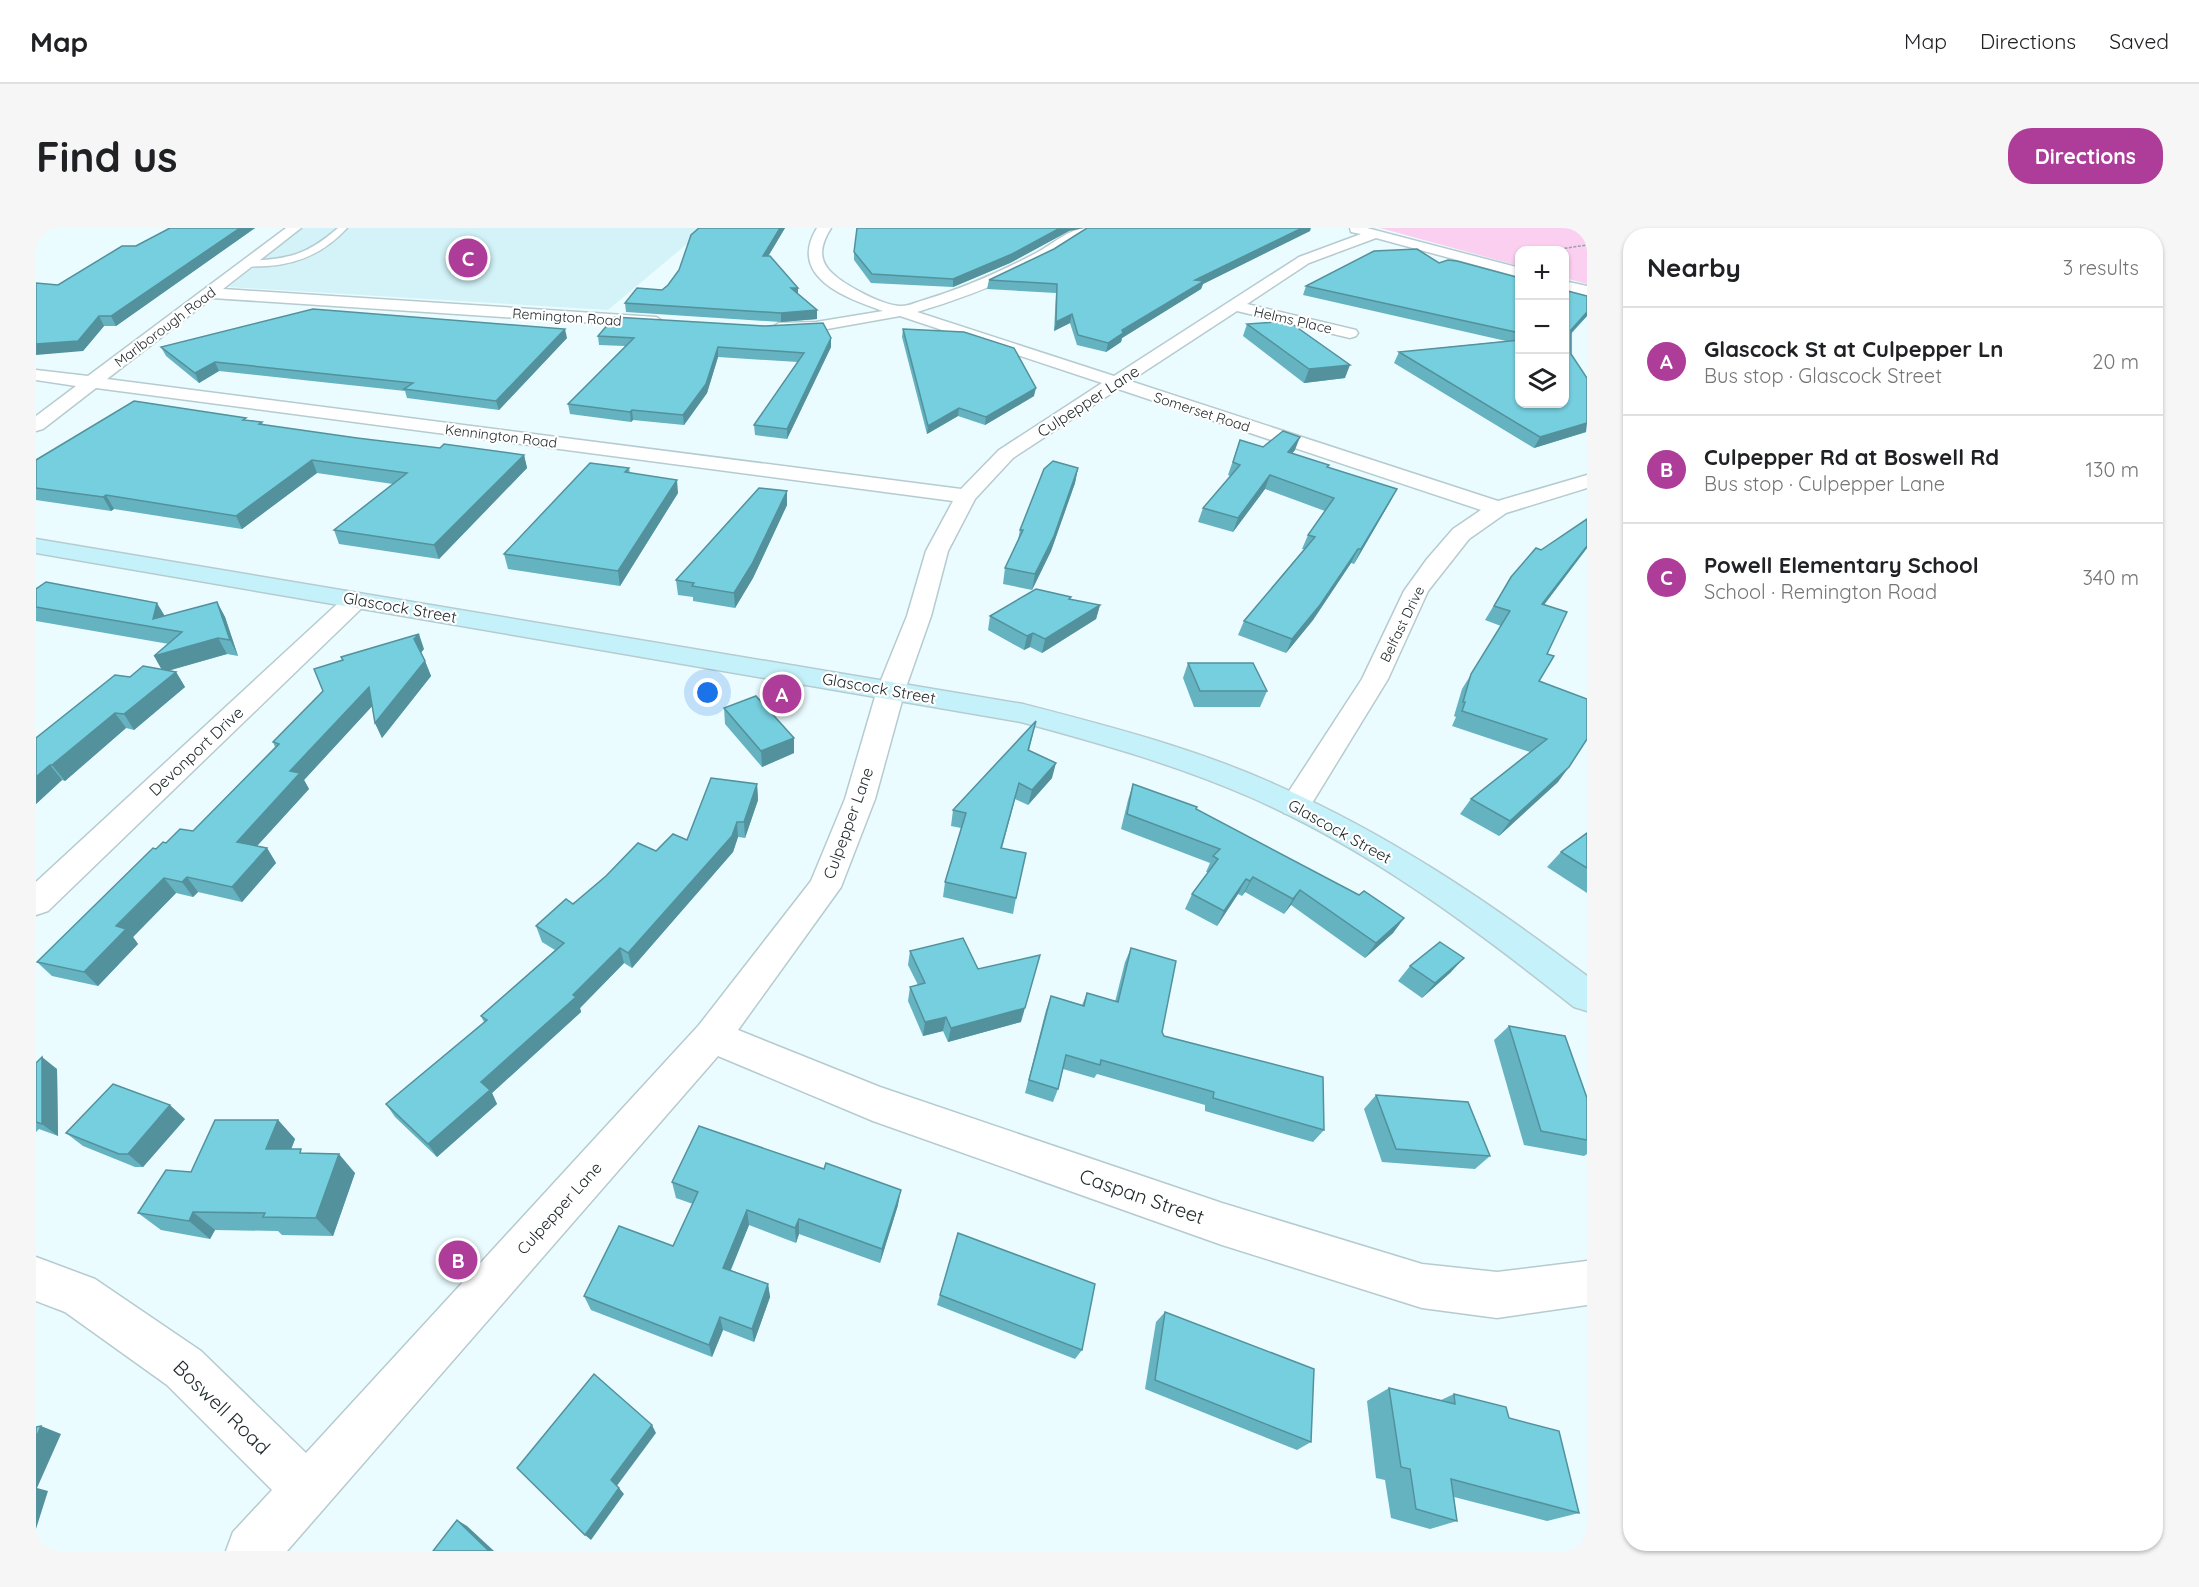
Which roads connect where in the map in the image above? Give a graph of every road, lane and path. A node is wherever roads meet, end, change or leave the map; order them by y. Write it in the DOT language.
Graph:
graph roads {
  1 [pos="294,228"];
  2 [pos="344,228"];
  3 [pos="824,228"];
  4 [pos="1085,228"];
  5 [pos="1352,228"];
  6 [pos="1376,234"];
  7 [pos="248,264"];
  8 [pos="1515,272"];
  9 [pos="1569,286"];
  10 [pos="1587,291"];
  11 [pos="208,293"];
  12 [pos="1236,306"];
  13 [pos="896,312"];
  14 [pos="673,324"];
  15 [pos="765,328"];
  16 [pos="1350,333"];
  17 [pos="36,375"];
  18 [pos="91,383"];
  19 [pos="1114,383"];
  20 [pos="36,425"];
  21 [pos="1587,481"];
  22 [pos="966,496"];
  23 [pos="1498,508"];
  24 [pos="36,546"];
  25 [pos="356,600"];
  26 [pos="891,690"];
  27 [pos="1295,805"];
  28 [pos="36,902"];
  29 [pos="1587,996"];
  30 [pos="712,1036"];
  31 [pos="36,1279"];
  32 [pos="1587,1283"];
  33 [pos="308,1490"];
  34 [pos="252,1551"];
  1 -- 7 [label="street, Marlborough Road"];
  2 -- 7 [label="lane"];
  3 -- 13 [label="street, Somerset Road"];
  4 -- 13 [label="street"];
  5 -- 6 [label="street"];
  6 -- 8 [label="street"];
  6 -- 12 [label="street, Culpepper Lane"];
  7 -- 11 [label="street, Marlborough Road"];
  9 -- 10 [label="street"];
  11 -- 14 [label="street, Remington Road"];
  11 -- 18 [label="street, Marlborough Road"];
  12 -- 16 [label="street, Helms Place"];
  12 -- 19 [label="street, Culpepper Lane"];
  13 -- 15 [label="street"];
  13 -- 19 [label="street, Somerset Road"];
  17 -- 18 [label="street, Kennington Road"];
  18 -- 20 [label="street, Marlborough Road"];
  18 -- 22 [label="street, Kennington Road"];
  19 -- 22 [label="street, Culpepper Lane"];
  19 -- 23 [label="street, Somerset Road"];
  21 -- 23 [label="street, Belfast Drive"];
  22 -- 26 [label="street, Culpepper Lane"];
  23 -- 27 [label="street, Belfast Drive"];
  24 -- 25 [label="street, Glascock Street"];
  25 -- 26 [label="street, Glascock Street"];
  25 -- 28 [label="street, Devonport Drive"];
  26 -- 27 [label="street, Glascock Street"];
  26 -- 30 [label="street, Culpepper Lane"];
  27 -- 29 [label="street, Glascock Street"];
  30 -- 32 [label="street, Caspan Street"];
  30 -- 33 [label="street, Culpepper Lane"];
  31 -- 33 [label="street, Boswell Road"];
  33 -- 34 [label="street, Culpepper Lane"];
}
